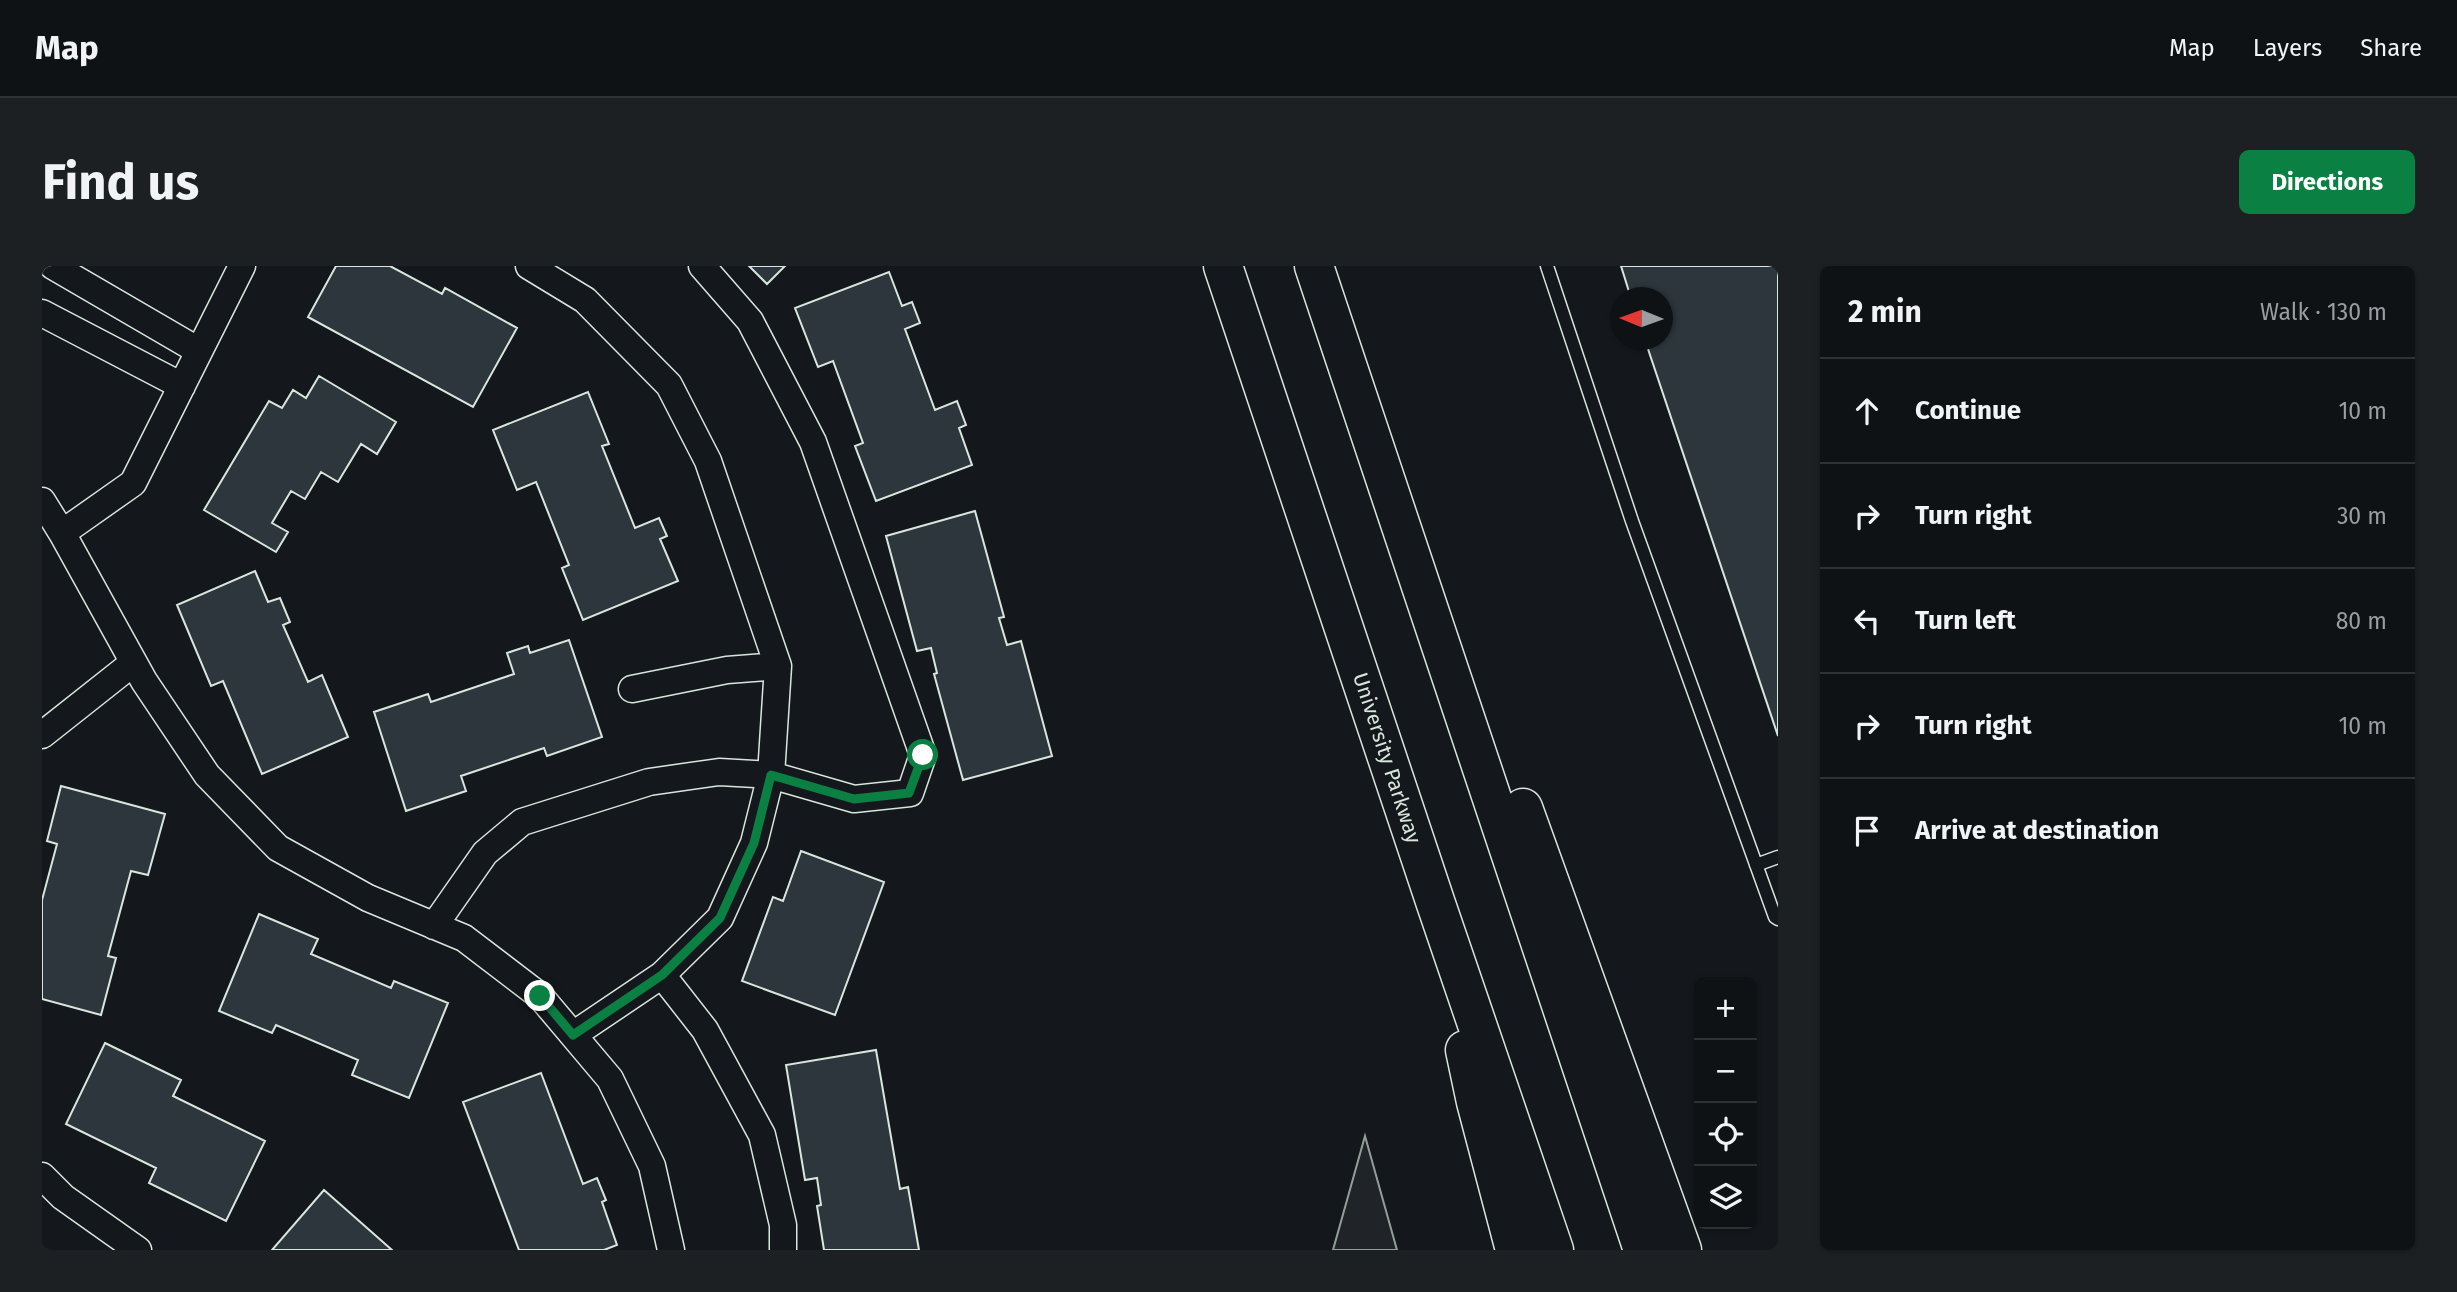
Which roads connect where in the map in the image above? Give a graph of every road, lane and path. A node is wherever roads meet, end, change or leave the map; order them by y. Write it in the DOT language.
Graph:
graph roads {
  1 [pos="53,266"];
  2 [pos="242,266"];
  3 [pos="529,266"];
  4 [pos="702,266"];
  5 [pos="1223,266"];
  6 [pos="1314,266"];
  7 [pos="1547,266"];
  8 [pos="42,313"];
  9 [pos="200,351"];
  10 [pos="182,386"];
  11 [pos="42,501"];
  12 [pos="61,533"];
  13 [pos="1442,647"];
  14 [pos="133,663"];
  15 [pos="778,666"];
  16 [pos="632,689"];
  17 [pos="42,735"];
  18 [pos="771,775"];
  19 [pos="1778,857"];
  20 [pos="1756,864"];
  21 [pos="1436,904"];
  22 [pos="1778,919"];
  23 [pos="434,926"];
  24 [pos="662,975"];
  25 [pos="573,1035"];
  26 [pos="42,1176"];
  27 [pos="138,1250"];
  28 [pos="671,1250"];
  29 [pos="783,1250"];
  30 [pos="1515,1250"];
  31 [pos="1554,1250"];
  32 [pos="1643,1250"];
  33 [pos="1682,1250"];
  1 -- 9 [label="street"];
  2 -- 9 [label="street"];
  3 -- 15 [label="street"];
  4 -- 18 [label="street"];
  5 -- 21 [label="highway, University Parkway"];
  6 -- 13 [label="highway"];
  7 -- 20 [label="lane"];
  8 -- 10 [label="street"];
  9 -- 10 [label="street"];
  10 -- 12 [label="street"];
  11 -- 12 [label="street"];
  12 -- 14 [label="street"];
  13 -- 32 [label="highway"];
  13 -- 33 [label="highway"];
  14 -- 17 [label="street"];
  14 -- 23 [label="street"];
  15 -- 16 [label="street"];
  15 -- 18 [label="street"];
  18 -- 23 [label="street"];
  18 -- 24 [label="street"];
  19 -- 20 [label="lane"];
  20 -- 22 [label="lane"];
  21 -- 30 [label="highway"];
  21 -- 31 [label="highway, University Parkway"];
  23 -- 25 [label="street"];
  24 -- 25 [label="street"];
  24 -- 29 [label="street"];
  25 -- 28 [label="street"];
  26 -- 27 [label="street"];
}
